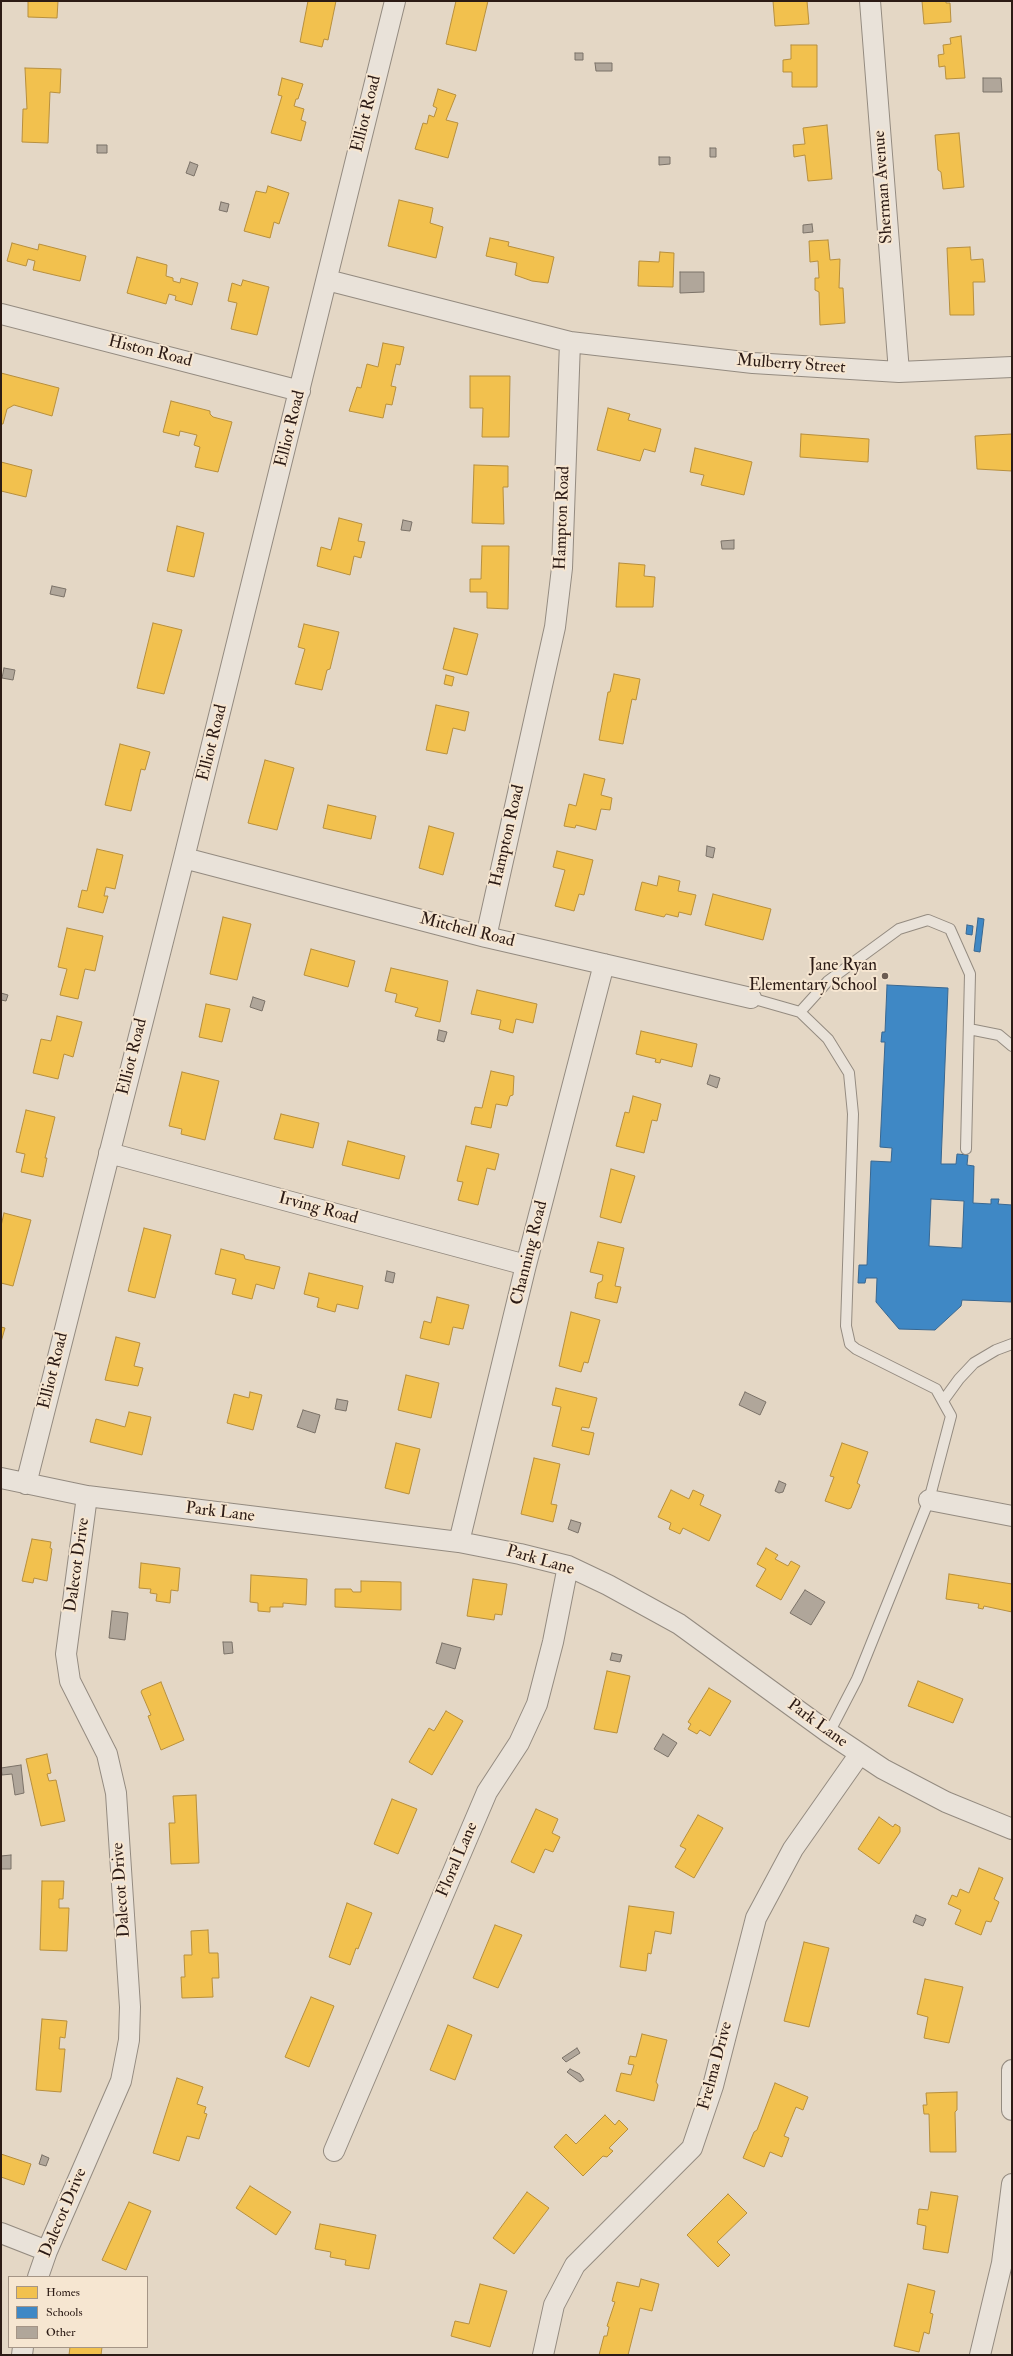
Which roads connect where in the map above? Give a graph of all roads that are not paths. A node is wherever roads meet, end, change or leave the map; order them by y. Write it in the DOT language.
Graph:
graph roads {
  1 [pos="395,1"];
  2 [pos="870,1"];
  3 [pos="327,280"];
  4 [pos="1,314"];
  5 [pos="570,342"];
  6 [pos="1012,366"];
  7 [pos="899,372"];
  8 [pos="300,391"];
  9 [pos="184,858"];
  10 [pos="486,937"];
  11 [pos="604,964"];
  12 [pos="751,998"];
  13 [pos="800,1012"];
  14 [pos="969,1028"];
  15 [pos="1012,1046"];
  16 [pos="966,1149"];
  17 [pos="109,1153"];
  18 [pos="526,1265"];
  19 [pos="1012,1344"];
  20 [pos="943,1401"];
  21 [pos="1,1478"];
  22 [pos="26,1484"];
  23 [pos="87,1496"];
  24 [pos="929,1500"];
  25 [pos="1012,1516"];
  26 [pos="459,1542"];
  27 [pos="568,1566"];
  28 [pos="829,1733"];
  29 [pos="859,1755"];
  30 [pos="1012,1829"];
  31 [pos="1012,2070"];
  32 [pos="1012,2110"];
  33 [pos="334,2151"];
  34 [pos="1012,2184"];
  35 [pos="1,2233"];
  36 [pos="47,2250"];
  37 [pos="38,2276"];
  38 [pos="543,2355"];
  39 [pos="980,2355"];
  1 -- 3 [label="street, Elliot Road"];
  2 -- 7 [label="street, Sherman Avenue"];
  3 -- 5 [label="street"];
  3 -- 8 [label="street, Elliot Road"];
  4 -- 8 [label="street, Histon Road"];
  5 -- 7 [label="street, Mulberry Street"];
  5 -- 10 [label="street, Hampton Road"];
  6 -- 7 [label="street, Mulberry Street"];
  8 -- 9 [label="street, Elliot Road"];
  9 -- 10 [label="street, Mitchell Road"];
  9 -- 17 [label="street, Elliot Road"];
  10 -- 11 [label="street, Mitchell Road"];
  11 -- 12 [label="street, Mitchell Road"];
  11 -- 18 [label="street, Channing Road"];
  12 -- 13 [label="lane"];
  13 -- 14 [label="lane"];
  13 -- 20 [label="lane"];
  14 -- 15 [label="lane"];
  14 -- 16 [label="lane"];
  17 -- 18 [label="street, Irving Road"];
  17 -- 22 [label="street, Elliot Road"];
  18 -- 26 [label="street, Channing Road"];
  19 -- 20 [label="lane"];
  20 -- 24 [label="lane"];
  21 -- 22 [label="street, Park Lane"];
  22 -- 23 [label="street, Park Lane"];
  23 -- 26 [label="street, Park Lane"];
  23 -- 36 [label="street, Dalecot Drive"];
  24 -- 25 [label="street"];
  24 -- 28 [label="lane"];
  26 -- 27 [label="street, Park Lane"];
  27 -- 28 [label="street, Park Lane"];
  27 -- 33 [label="street, Floral Lane"];
  28 -- 29 [label="street, Park Lane"];
  29 -- 30 [label="street, Park Lane"];
  29 -- 38 [label="street, Frelma Drive"];
  31 -- 32 [label="street"];
  34 -- 39 [label="street"];
  35 -- 36 [label="street"];
  36 -- 37 [label="street, Dalecot Drive"];
}
